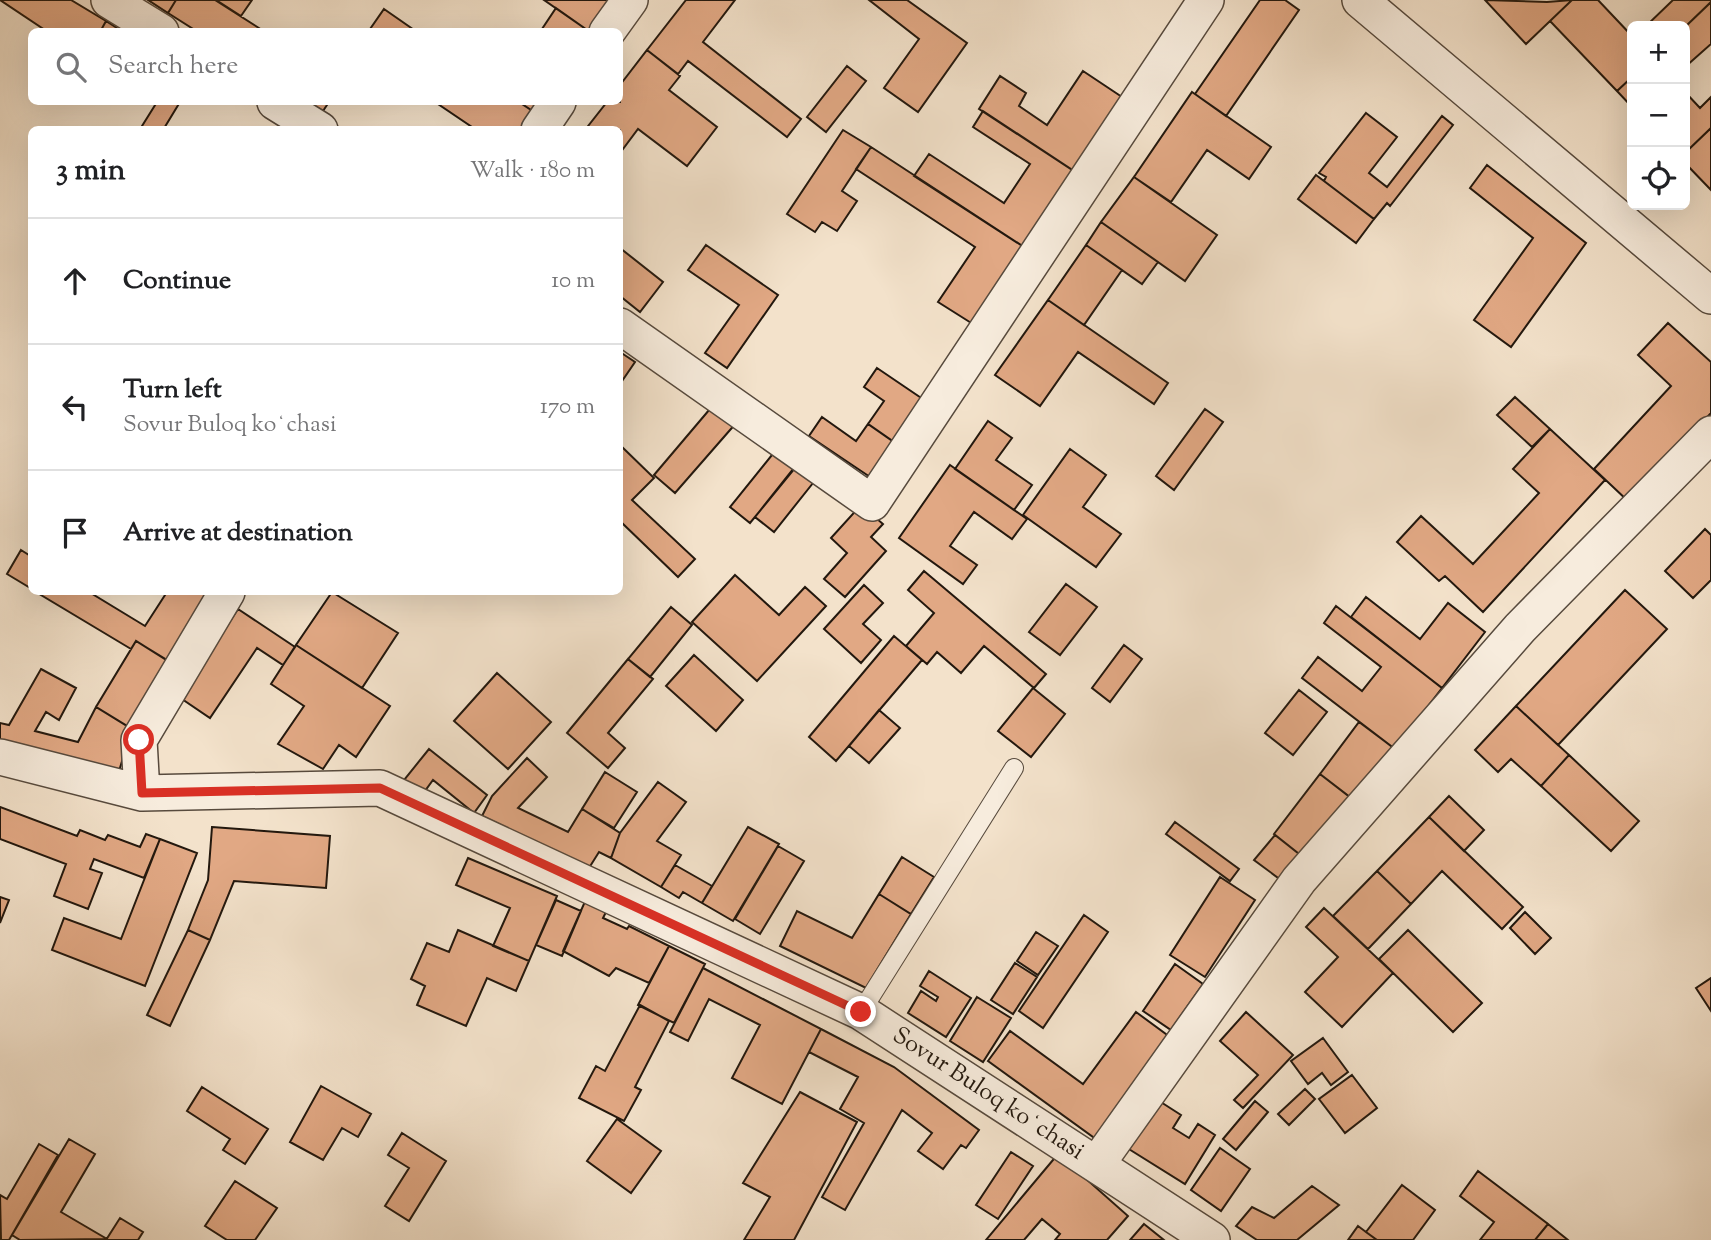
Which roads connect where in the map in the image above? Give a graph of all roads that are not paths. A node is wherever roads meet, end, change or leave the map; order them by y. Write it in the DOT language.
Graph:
graph roads {
  1 [pos="109,0"];
  2 [pos="629,0"];
  3 [pos="1206,0"];
  4 [pos="1360,0"];
  5 [pos="154,28"];
  6 [pos="610,28"];
  7 [pos="280,105"];
  8 [pos="556,105"];
  9 [pos="314,126"];
  10 [pos="542,126"];
  11 [pos="1711,296"];
  12 [pos="623,328"];
  13 [pos="1711,434"];
  14 [pos="225,595"];
  15 [pos="0,757"];
  16 [pos="1014,768"];
  17 [pos="142,793"];
  18 [pos="861,1012"];
  19 [pos="1097,1164"];
  20 [pos="1212,1240"];
  1 -- 5 [label="street"];
  2 -- 6 [label="street"];
  3 -- 12 [label="street"];
  4 -- 11 [label="street"];
  7 -- 9 [label="street"];
  8 -- 10 [label="street"];
  13 -- 19 [label="street"];
  14 -- 17 [label="street"];
  15 -- 17 [label="street, Sovur Buloq koʻchasi"];
  16 -- 18 [label="lane"];
  17 -- 18 [label="street, Sovur Buloq koʻchasi"];
  18 -- 19 [label="street, Sovur Buloq koʻchasi"];
  19 -- 20 [label="street, Sovur Buloq koʻchasi"];
}
